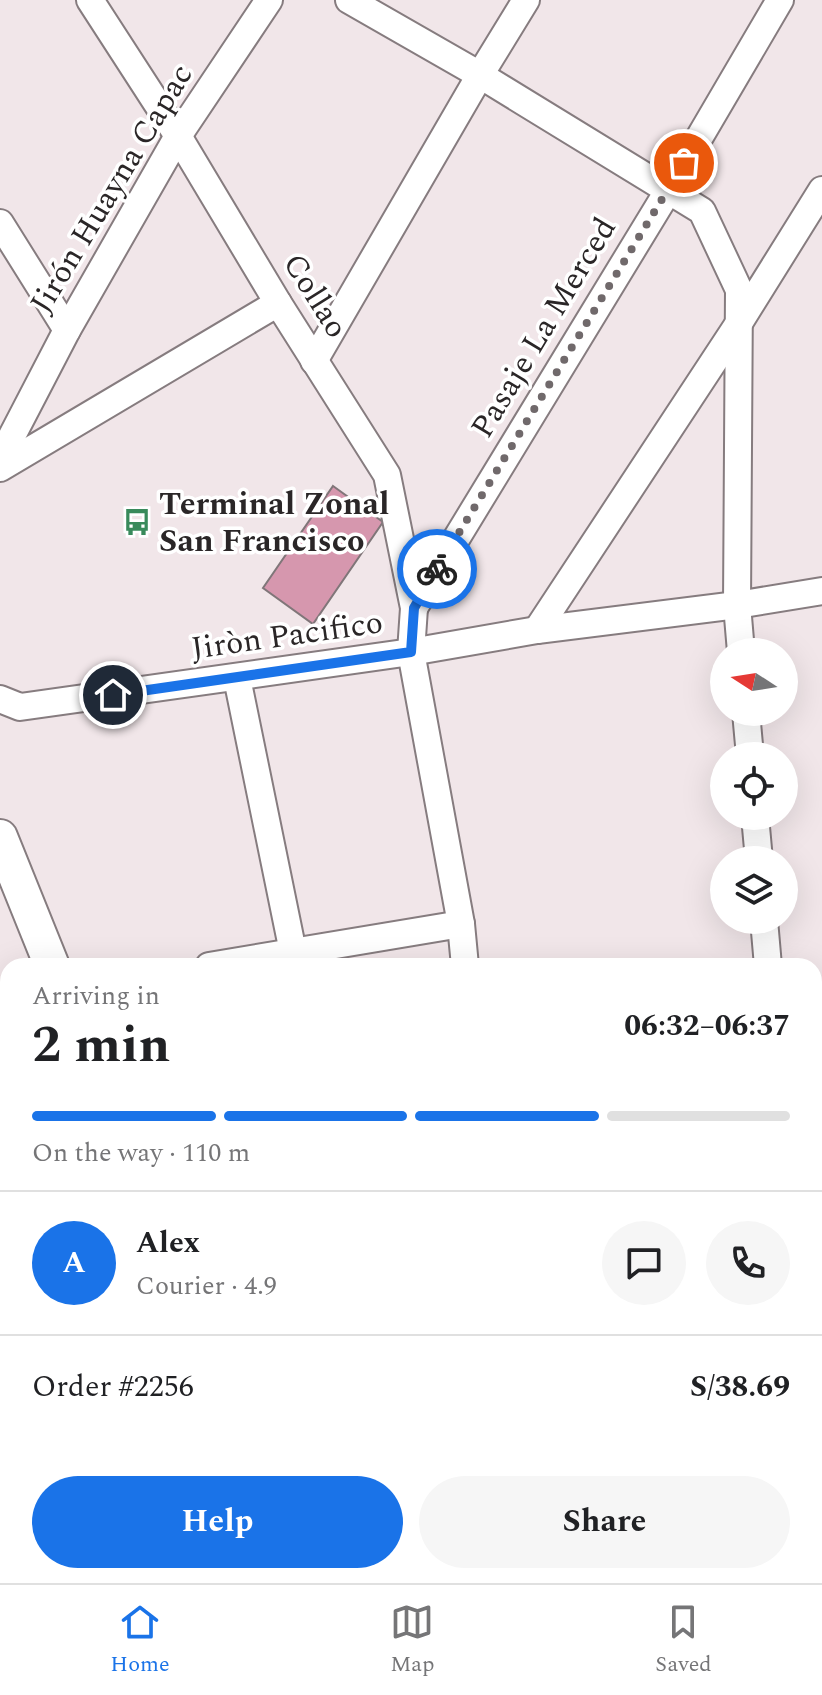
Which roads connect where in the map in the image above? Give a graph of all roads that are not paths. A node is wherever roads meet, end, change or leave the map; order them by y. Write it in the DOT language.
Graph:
graph roads {
  1 [pos="90,0"];
  2 [pos="269,0"];
  3 [pos="349,0"];
  4 [pos="526,0"];
  5 [pos="780,0"];
  6 [pos="480,75"];
  7 [pos="178,136"];
  8 [pos="822,190"];
  9 [pos="668,191"];
  10 [pos="0,223"];
  11 [pos="278,303"];
  12 [pos="739,323"];
  13 [pos="67,330"];
  14 [pos="314,361"];
  15 [pos="0,459"];
  16 [pos="0,468"];
  17 [pos="822,591"];
  18 [pos="737,605"];
  19 [pos="414,608"];
  20 [pos="537,630"];
  21 [pos="740,638"];
  22 [pos="411,652"];
  23 [pos="237,678"];
  24 [pos="0,699"];
  25 [pos="0,837"];
  26 [pos="461,924"];
  27 [pos="765,934"];
  28 [pos="293,952"];
  29 [pos="49,958"];
  30 [pos="257,958"];
  31 [pos="464,958"];
  32 [pos="767,958"];
  1 -- 7 [label="street, Collao"];
  2 -- 7 [label="street, Jirón Huayna Capac"];
  3 -- 6 [label="street"];
  4 -- 6 [label="street"];
  5 -- 9 [label="street, Pasaje La Merced"];
  6 -- 9 [label="street"];
  6 -- 14 [label="street"];
  7 -- 11 [label="street, Collao"];
  7 -- 13 [label="street, Jirón Huayna Capac"];
  8 -- 12 [label="street"];
  9 -- 12 [label="street"];
  9 -- 19 [label="street, Pasaje La Merced"];
  10 -- 13 [label="street"];
  11 -- 14 [label="street, Collao"];
  11 -- 16 [label="street"];
  12 -- 18 [label="street"];
  12 -- 20 [label="street"];
  13 -- 15 [label="street, Jirón Huayna Capac"];
  14 -- 19 [label="street, Collao"];
  17 -- 18 [label="street, Jiròn Pacifico"];
  18 -- 20 [label="street, Jiròn Pacifico"];
  18 -- 21 [label="street"];
  19 -- 22 [label="street, Collao"];
  20 -- 22 [label="street, Jiròn Pacifico"];
  22 -- 23 [label="street, Jiròn Pacifico"];
  22 -- 26 [label="street, Collao"];
  23 -- 24 [label="street, Jiròn Pacifico"];
  23 -- 28 [label="street"];
  25 -- 29 [label="street"];
  26 -- 28 [label="street"];
  26 -- 31 [label="street, Collao"];
  27 -- 32 [label="street"];
  28 -- 30 [label="street"];
}
